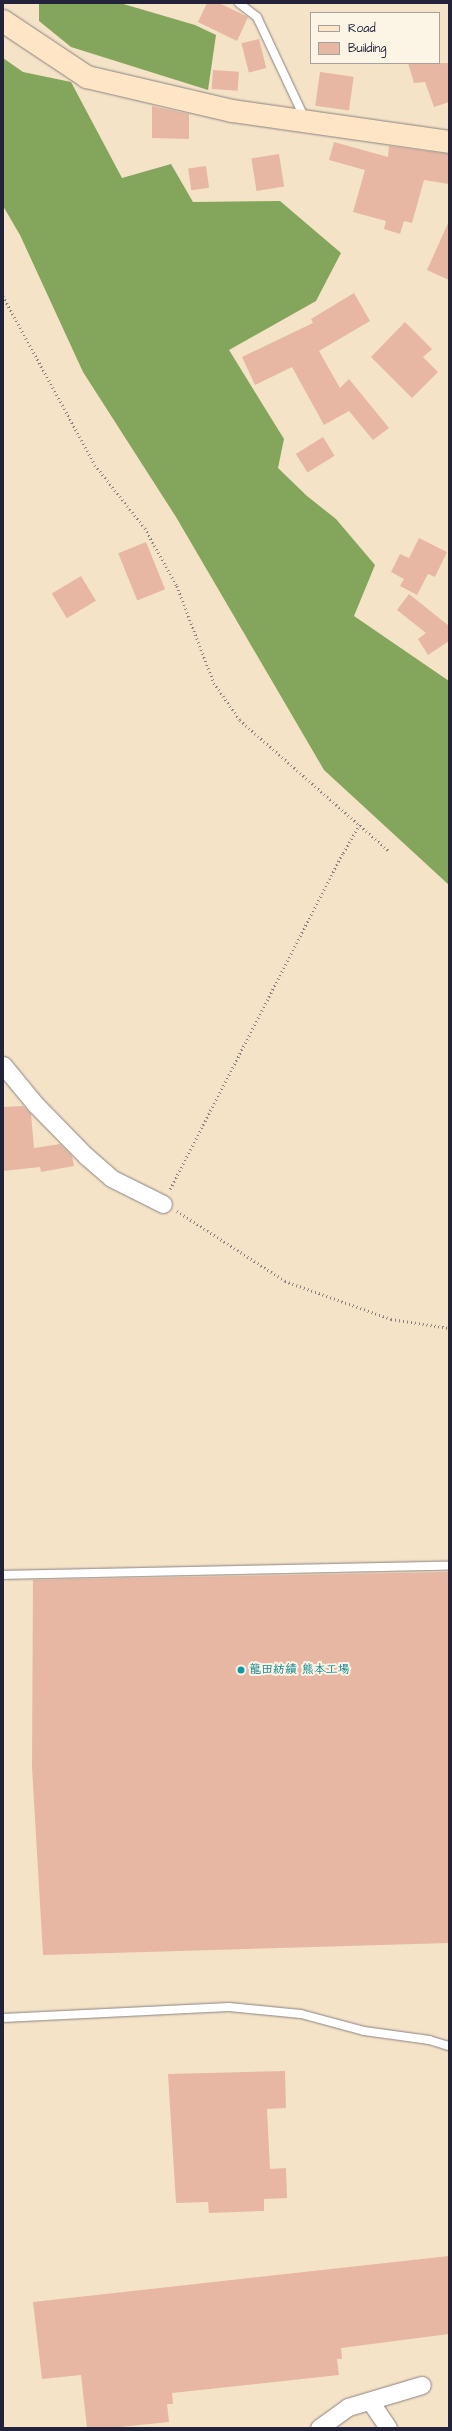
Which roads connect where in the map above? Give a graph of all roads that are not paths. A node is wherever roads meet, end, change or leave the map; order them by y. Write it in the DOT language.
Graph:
graph roads {
  1 [pos="239,3"];
  2 [pos="3,22"];
  3 [pos="306,122"];
  4 [pos="449,142"];
  5 [pos="3,1065"];
  6 [pos="163,1204"];
  7 [pos="449,1566"];
  8 [pos="3,1574"];
  9 [pos="3,2018"];
  10 [pos="449,2046"];
  11 [pos="422,2385"];
  12 [pos="370,2400"];
  13 [pos="319,2428"];
  14 [pos="388,2428"];
  1 -- 3 [label="lane"];
  2 -- 3 [label="street"];
  3 -- 4 [label="street"];
  5 -- 6 [label="street"];
  7 -- 8 [label="lane"];
  9 -- 10 [label="lane"];
  11 -- 12 [label="street"];
  12 -- 13 [label="street"];
  12 -- 14 [label="street"];
}
